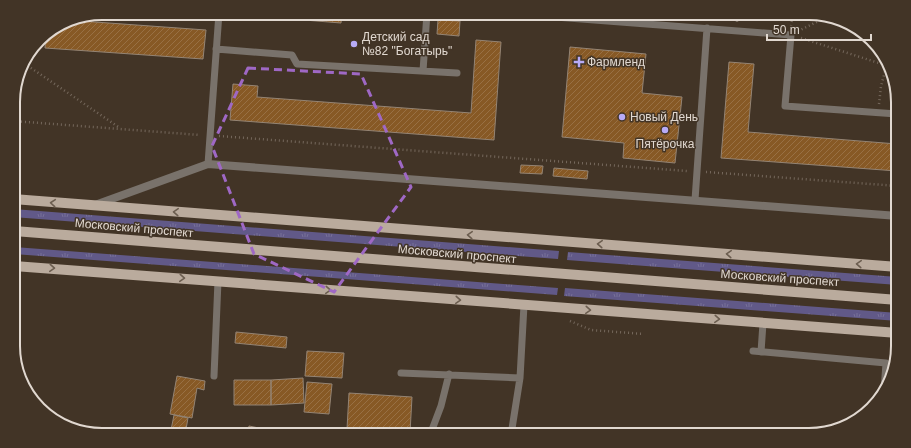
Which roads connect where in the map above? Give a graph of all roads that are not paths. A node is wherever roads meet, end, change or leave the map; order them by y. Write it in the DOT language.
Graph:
graph roads {
  1 [pos="218,20"];
  2 [pos="427,20"];
  3 [pos="597,20"];
  4 [pos="706,28"];
  5 [pos="216,49"];
  6 [pos="423,71"];
  7 [pos="457,73"];
  8 [pos="891,114"];
  9 [pos="208,164"];
  10 [pos="20,200"];
  11 [pos="695,200"];
  12 [pos="92,206"];
  13 [pos="891,215"];
  14 [pos="20,231"];
  15 [pos="20,266"];
  16 [pos="891,266"];
  17 [pos="218,281"];
  18 [pos="891,299"];
  19 [pos="524,305"];
  20 [pos="762,323"];
  21 [pos="891,332"];
  22 [pos="753,351"];
  23 [pos="761,352"];
  24 [pos="401,373"];
  25 [pos="449,374"];
  26 [pos="214,376"];
  27 [pos="520,378"];
  28 [pos="885,378"];
  29 [pos="433,428"];
  30 [pos="512,428"];
  1 -- 5 [label="lane"];
  2 -- 6 [label="lane"];
  3 -- 4 [label="lane"];
  4 -- 8 [label="lane"];
  4 -- 11 [label="lane"];
  5 -- 6 [label="lane"];
  5 -- 9 [label="lane"];
  6 -- 7 [label="lane"];
  9 -- 11 [label="street"];
  9 -- 12 [label="street"];
  12 -- 10 [label="main road, Московский проспект, one-way"];
  11 -- 13 [label="street"];
  16 -- 12 [label="main road, Московский проспект, one-way"];
  14 -- 18 [label="main road, Московский проспект"];
  15 -- 17 [label="main road, one-way"];
  17 -- 19 [label="main road, one-way"];
  17 -- 26 [label="lane"];
  19 -- 20 [label="main road, one-way"];
  19 -- 27 [label="lane"];
  20 -- 21 [label="main road"];
  20 -- 23 [label="lane"];
  22 -- 23 [label="lane"];
  23 -- 28 [label="lane"];
  24 -- 25 [label="lane"];
  25 -- 27 [label="lane"];
  25 -- 29 [label="lane"];
  27 -- 30 [label="lane"];
}
